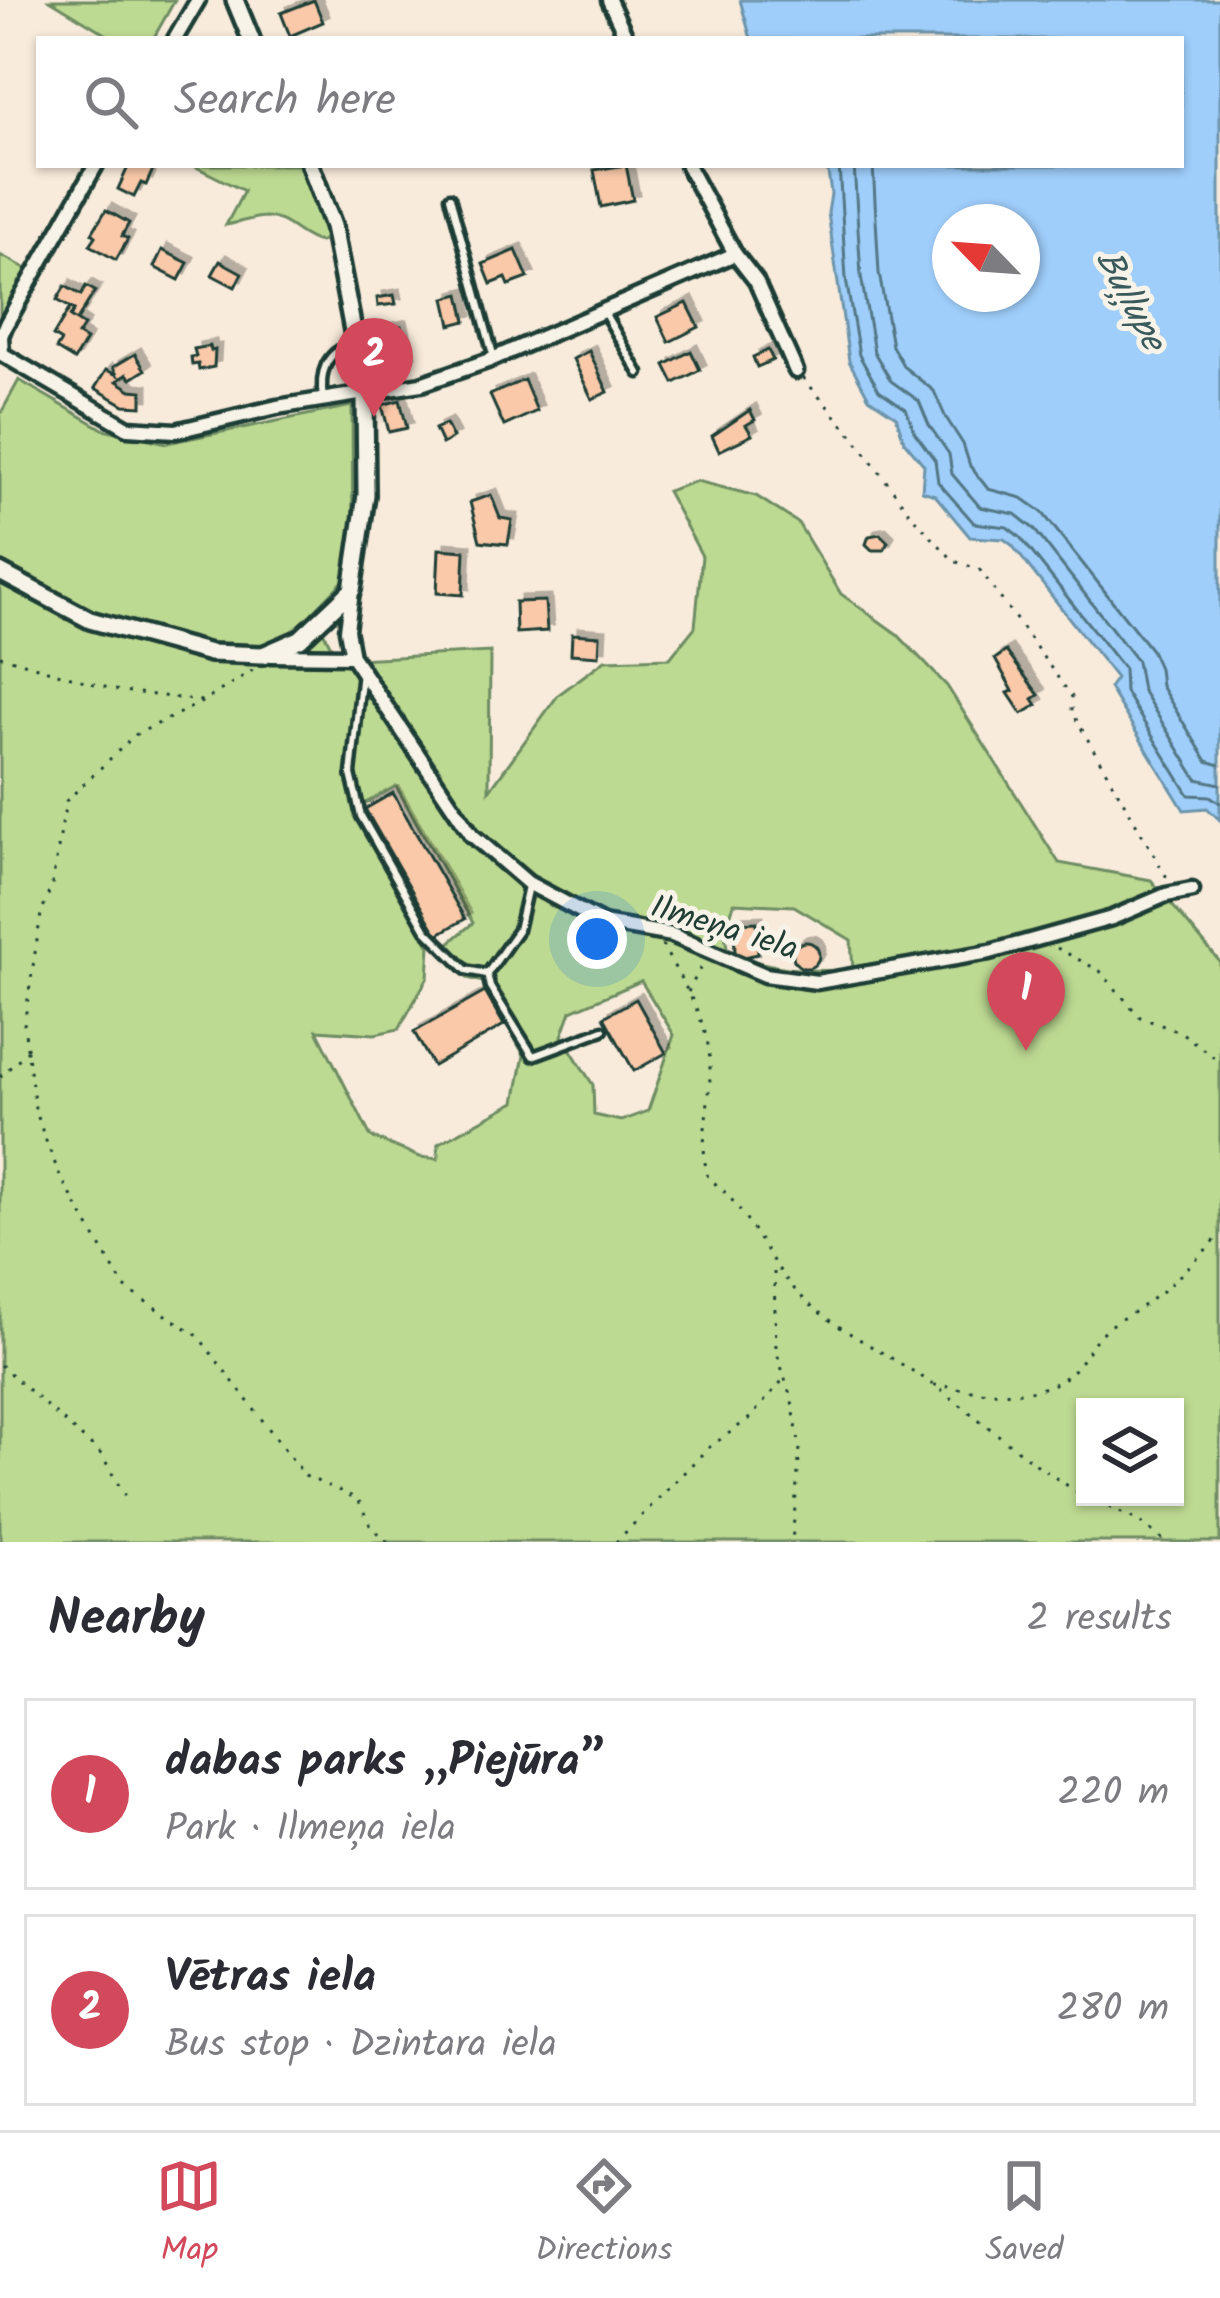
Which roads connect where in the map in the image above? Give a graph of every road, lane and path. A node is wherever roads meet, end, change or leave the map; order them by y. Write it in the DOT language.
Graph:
graph roads {
  1 [pos="198,0"];
  2 [pos="235,0"];
  3 [pos="609,0"];
  4 [pos="177,36"];
  5 [pos="250,36"];
  6 [pos="626,36"];
  7 [pos="94,168"];
  8 [pos="311,168"];
  9 [pos="689,168"];
  10 [pos="450,197"];
  11 [pos="735,254"];
  12 [pos="603,310"];
  13 [pos="353,343"];
  14 [pos="2,354"];
  15 [pos="494,358"];
  16 [pos="796,371"];
  17 [pos="639,373"];
  18 [pos="365,393"];
  19 [pos="323,400"];
  20 [pos="0,572"];
  21 [pos="352,590"];
  22 [pos="263,655"];
  23 [pos="0,656"];
  24 [pos="352,656"];
  25 [pos="363,668"];
  26 [pos="204,701"];
  27 [pos="529,883"];
  28 [pos="1192,890"];
  29 [pos="1176,893"];
  30 [pos="656,932"];
  31 [pos="1039,940"];
  32 [pos="709,951"];
  33 [pos="487,974"];
  34 [pos="687,994"];
  35 [pos="602,1030"];
  36 [pos="28,1050"];
  37 [pos="1220,1062"];
  38 [pos="0,1077"];
  39 [pos="1220,1235"];
  40 [pos="774,1267"];
  41 [pos="0,1365"];
  42 [pos="783,1378"];
  43 [pos="934,1385"];
  44 [pos="1076,1491"];
  45 [pos="128,1502"];
  46 [pos="1106,1506"];
  47 [pos="388,1542"];
  48 [pos="616,1542"];
  49 [pos="792,1542"];
  50 [pos="1166,1542"];
  1 -- 4 [label="street"];
  2 -- 5 [label="street"];
  3 -- 6 [label="street"];
  7 -- 14 [label="street"];
  8 -- 13 [label="street"];
  9 -- 11 [label="street"];
  10 -- 15 [label="lane"];
  11 -- 12 [label="street"];
  11 -- 16 [label="street"];
  12 -- 15 [label="street"];
  12 -- 17 [label="lane"];
  13 -- 18 [label="street"];
  13 -- 19 [label="lane"];
  14 -- 19 [label="street"];
  15 -- 18 [label="street"];
  16 -- 29 [label="path"];
  18 -- 19 [label="street"];
  18 -- 21 [label="street"];
  20 -- 22 [label="street"];
  21 -- 22 [label="street"];
  21 -- 24 [label="street"];
  22 -- 24 [label="street"];
  22 -- 26 [label="path"];
  23 -- 26 [label="path"];
  24 -- 25 [label="street, Ilmeņa iela"];
  25 -- 27 [label="street, Ilmeņa iela"];
  25 -- 33 [label="lane"];
  26 -- 36 [label="path"];
  27 -- 30 [label="street, Ilmeņa iela"];
  27 -- 33 [label="lane"];
  28 -- 29 [label="street, Ilmeņa iela"];
  29 -- 31 [label="street, Ilmeņa iela"];
  30 -- 32 [label="street, Ilmeņa iela"];
  30 -- 34 [label="path"];
  31 -- 32 [label="street, Ilmeņa iela"];
  31 -- 37 [label="path"];
  32 -- 34 [label="path"];
  33 -- 35 [label="lane"];
  34 -- 40 [label="path"];
  36 -- 38 [label="path"];
  36 -- 47 [label="path"];
  39 -- 43 [label="path"];
  40 -- 42 [label="path"];
  40 -- 43 [label="path"];
  41 -- 45 [label="path"];
  42 -- 48 [label="path"];
  42 -- 49 [label="path"];
  43 -- 44 [label="path"];
  46 -- 50 [label="path"];
}
